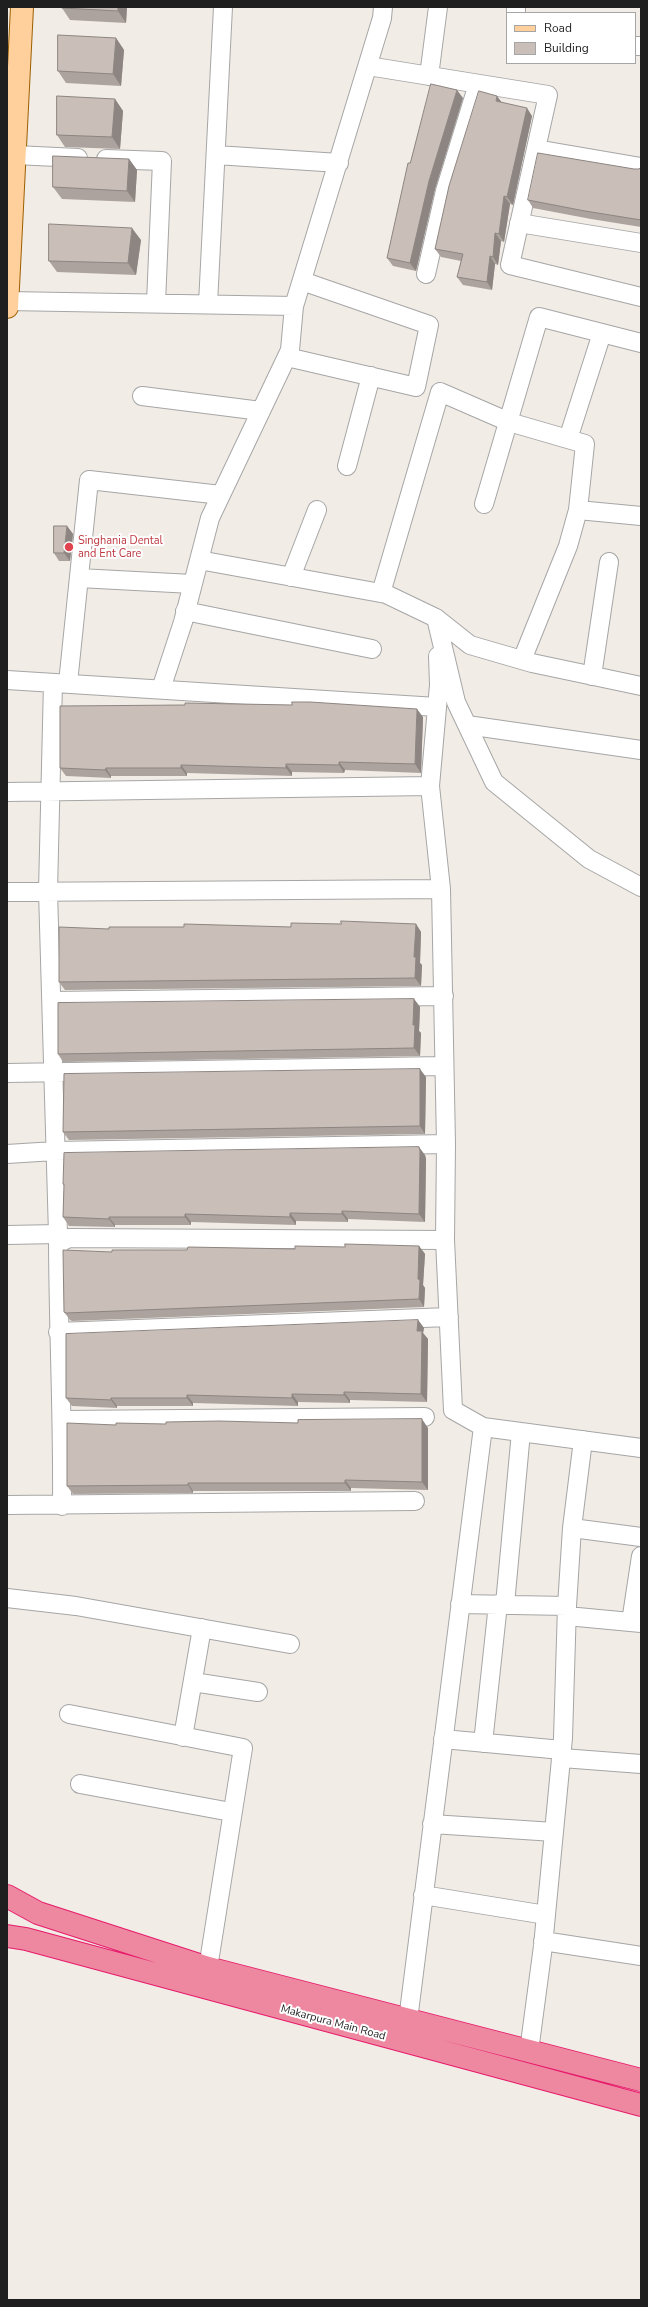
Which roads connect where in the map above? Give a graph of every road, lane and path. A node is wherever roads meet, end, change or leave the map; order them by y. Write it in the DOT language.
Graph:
graph roads {
  1 [pos="22,7"];
  2 [pos="224,7"];
  3 [pos="383,7"];
  4 [pos="438,7"];
  5 [pos="368,66"];
  6 [pos="429,76"];
  7 [pos="478,84"];
  8 [pos="536,149"];
  9 [pos="216,154"];
  10 [pos="15,155"];
  11 [pos="339,163"];
  12 [pos="641,167"];
  13 [pos="519,224"];
  14 [pos="641,243"];
  15 [pos="426,274"];
  16 [pos="302,280"];
  17 [pos="641,297"];
  18 [pos="7,301"];
  19 [pos="156,303"];
  20 [pos="208,304"];
  21 [pos="294,306"];
  22 [pos="7,307"];
  23 [pos="602,333"];
  24 [pos="641,343"];
  25 [pos="287,357"];
  26 [pos="371,376"];
  27 [pos="416,387"];
  28 [pos="440,392"];
  29 [pos="142,396"];
  30 [pos="261,411"];
  31 [pos="509,422"];
  32 [pos="568,439"];
  33 [pos="347,466"];
  34 [pos="221,495"];
  35 [pos="484,504"];
  36 [pos="317,510"];
  37 [pos="578,510"];
  38 [pos="641,516"];
  39 [pos="199,560"];
  40 [pos="609,562"];
  41 [pos="291,577"];
  42 [pos="79,578"];
  43 [pos="192,584"];
  44 [pos="381,593"];
  45 [pos="186,611"];
  46 [pos="436,618"];
  47 [pos="372,649"];
  48 [pos="522,660"];
  49 [pos="592,676"];
  50 [pos="7,680"];
  51 [pos="61,683"];
  52 [pos="641,686"];
  53 [pos="161,688"];
  54 [pos="437,707"];
  55 [pos="467,725"];
  56 [pos="641,750"];
  57 [pos="430,786"];
  58 [pos="52,790"];
  59 [pos="7,792"];
  60 [pos="641,887"];
  61 [pos="441,889"];
  62 [pos="48,891"];
  63 [pos="7,892"];
  64 [pos="444,996"];
  65 [pos="52,1001"];
  66 [pos="444,1066"];
  67 [pos="53,1072"];
  68 [pos="7,1073"];
  69 [pos="446,1144"];
  70 [pos="55,1151"];
  71 [pos="7,1154"];
  72 [pos="58,1234"];
  73 [pos="7,1235"];
  74 [pos="445,1240"];
  75 [pos="449,1317"];
  76 [pos="58,1332"];
  77 [pos="426,1417"];
  78 [pos="63,1420"];
  79 [pos="483,1427"];
  80 [pos="521,1432"];
  81 [pos="583,1440"];
  82 [pos="641,1448"];
  83 [pos="415,1501"];
  84 [pos="7,1505"];
  85 [pos="62,1506"];
  86 [pos="572,1528"];
  87 [pos="641,1537"];
  88 [pos="641,1556"];
  89 [pos="7,1598"];
  90 [pos="460,1604"];
  91 [pos="501,1604"];
  92 [pos="567,1611"];
  93 [pos="636,1623"];
  94 [pos="202,1628"];
  95 [pos="290,1644"];
  96 [pos="192,1682"];
  97 [pos="258,1692"];
  98 [pos="69,1714"];
  99 [pos="183,1737"];
  100 [pos="443,1739"];
  101 [pos="483,1743"];
  102 [pos="562,1754"];
  103 [pos="641,1764"];
  104 [pos="80,1784"];
  105 [pos="231,1812"];
  106 [pos="432,1824"];
  107 [pos="554,1832"];
  108 [pos="423,1895"];
  109 [pos="7,1896"];
  110 [pos="546,1915"];
  111 [pos="16,1938"];
  112 [pos="544,1941"];
  113 [pos="641,1956"];
  114 [pos="208,1968"];
  115 [pos="408,2020"];
  116 [pos="529,2051"];
  117 [pos="641,2080"];
  118 [pos="641,2105"];
  1 -- 10 [label="main road"];
  2 -- 9 [label="street"];
  3 -- 5 [label="street"];
  4 -- 6 [label="street"];
  5 -- 6 [label="street"];
  5 -- 11 [label="street"];
  6 -- 7 [label="street"];
  7 -- 8 [label="street"];
  7 -- 15 [label="street"];
  8 -- 12 [label="street"];
  8 -- 13 [label="street"];
  9 -- 11 [label="street"];
  9 -- 20 [label="street"];
  10 -- 18 [label="main road"];
  10 -- 19 [label="street"];
  11 -- 16 [label="street"];
  13 -- 14 [label="street"];
  13 -- 17 [label="street"];
  16 -- 21 [label="street"];
  16 -- 27 [label="street"];
  18 -- 19 [label="street"];
  18 -- 22 [label="main road"];
  19 -- 20 [label="street"];
  20 -- 21 [label="street"];
  21 -- 25 [label="street"];
  23 -- 24 [label="street"];
  23 -- 31 [label="street"];
  23 -- 32 [label="street"];
  25 -- 26 [label="street"];
  25 -- 30 [label="street"];
  26 -- 27 [label="street"];
  26 -- 33 [label="street"];
  27 -- 28 [label="street"];
  28 -- 31 [label="street"];
  28 -- 44 [label="street"];
  29 -- 30 [label="street"];
  30 -- 34 [label="street"];
  31 -- 32 [label="street"];
  31 -- 35 [label="street"];
  32 -- 37 [label="street"];
  34 -- 39 [label="street"];
  34 -- 42 [label="street"];
  36 -- 41 [label="street"];
  37 -- 38 [label="street"];
  37 -- 48 [label="street"];
  39 -- 41 [label="street"];
  39 -- 43 [label="street"];
  40 -- 49 [label="street"];
  41 -- 44 [label="street"];
  42 -- 43 [label="street"];
  42 -- 51 [label="street"];
  43 -- 45 [label="street"];
  44 -- 46 [label="street"];
  45 -- 47 [label="street"];
  45 -- 53 [label="street"];
  46 -- 48 [label="street"];
  46 -- 54 [label="street"];
  46 -- 55 [label="street"];
  48 -- 49 [label="street"];
  49 -- 52 [label="street"];
  50 -- 51 [label="street"];
  51 -- 53 [label="street"];
  51 -- 58 [label="street"];
  53 -- 54 [label="street"];
  54 -- 57 [label="street"];
  55 -- 56 [label="street"];
  55 -- 60 [label="street"];
  57 -- 58 [label="street"];
  57 -- 61 [label="street"];
  58 -- 59 [label="street"];
  58 -- 62 [label="street"];
  61 -- 62 [label="street"];
  61 -- 64 [label="street"];
  62 -- 63 [label="street"];
  62 -- 65 [label="street"];
  64 -- 65 [label="street"];
  64 -- 66 [label="street"];
  65 -- 67 [label="street"];
  66 -- 67 [label="street"];
  66 -- 69 [label="street"];
  67 -- 68 [label="street"];
  67 -- 70 [label="street"];
  69 -- 70 [label="street"];
  69 -- 74 [label="street"];
  70 -- 71 [label="street"];
  70 -- 72 [label="street"];
  72 -- 73 [label="street"];
  72 -- 74 [label="street"];
  72 -- 76 [label="street"];
  74 -- 75 [label="street"];
  75 -- 76 [label="street"];
  75 -- 79 [label="street"];
  76 -- 78 [label="street"];
  77 -- 78 [label="street"];
  78 -- 85 [label="street"];
  79 -- 80 [label="street"];
  79 -- 90 [label="street"];
  80 -- 81 [label="street"];
  80 -- 91 [label="street"];
  81 -- 82 [label="street"];
  81 -- 86 [label="street"];
  83 -- 85 [label="street"];
  84 -- 85 [label="street"];
  86 -- 87 [label="street"];
  86 -- 92 [label="street"];
  88 -- 93 [label="street"];
  89 -- 94 [label="street"];
  90 -- 91 [label="street"];
  90 -- 100 [label="street"];
  91 -- 92 [label="street"];
  91 -- 101 [label="street"];
  92 -- 93 [label="street"];
  92 -- 102 [label="street"];
  94 -- 95 [label="street"];
  94 -- 96 [label="street"];
  96 -- 97 [label="street"];
  96 -- 99 [label="street"];
  98 -- 99 [label="street"];
  99 -- 105 [label="street"];
  100 -- 101 [label="street"];
  100 -- 106 [label="street"];
  101 -- 102 [label="street"];
  102 -- 103 [label="street"];
  102 -- 107 [label="street"];
  104 -- 105 [label="street"];
  105 -- 114 [label="street"];
  106 -- 107 [label="street"];
  106 -- 108 [label="street"];
  107 -- 110 [label="street"];
  108 -- 110 [label="street"];
  108 -- 115 [label="street"];
  109 -- 114 [label="highway, Makarpura Main Road"];
  110 -- 112 [label="street"];
  111 -- 118 [label="highway, Makarpura Main Road"];
  112 -- 113 [label="street"];
  112 -- 116 [label="street"];
  114 -- 115 [label="highway, Makarpura Main Road"];
  115 -- 116 [label="highway, Makarpura Main Road"];
  116 -- 117 [label="highway, Makarpura Main Road"];
}
